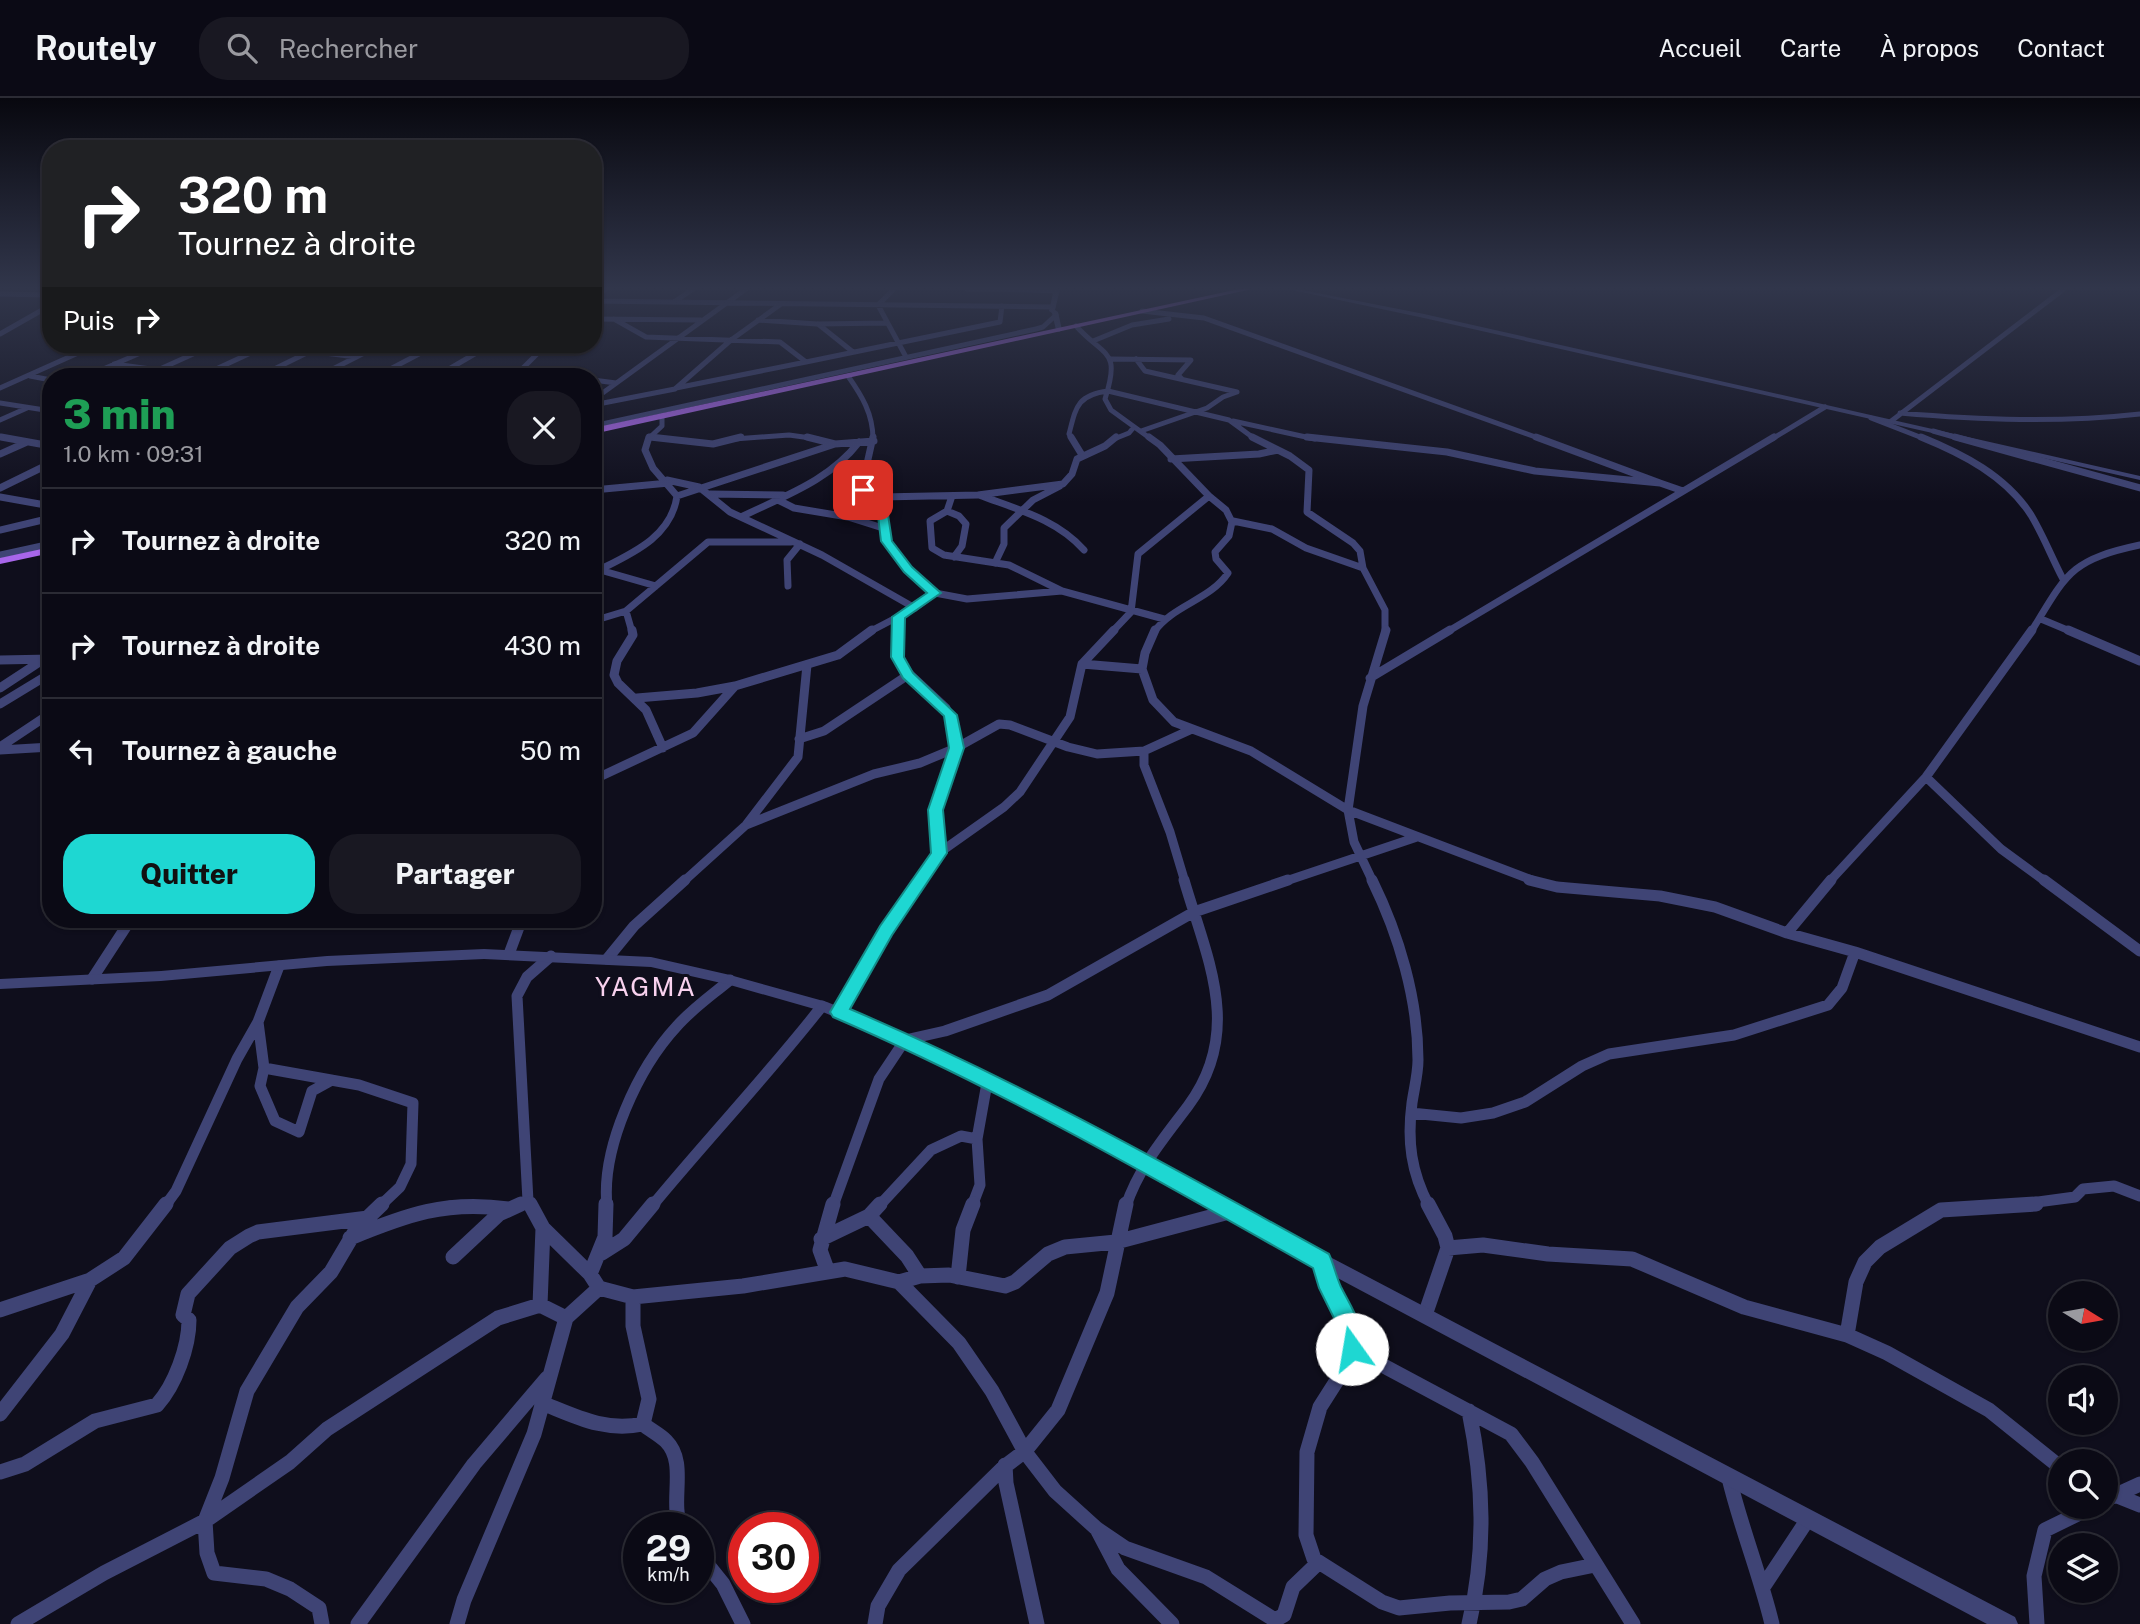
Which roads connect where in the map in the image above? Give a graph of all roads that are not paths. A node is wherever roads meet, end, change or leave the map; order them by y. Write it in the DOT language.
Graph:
graph roads {
  1 [pos="63,360"];
  2 [pos="125,360"];
  3 [pos="180,360"];
  4 [pos="293,360"];
  5 [pos="646,360"];
  6 [pos="708,360"];
  7 [pos="814,360"];
  8 [pos="888,360"];
  9 [pos="920,360"];
  10 [pos="1111,360"];
  11 [pos="1137,360"];
  12 [pos="1191,360"];
  13 [pos="1326,360"];
  14 [pos="1619,360"];
  15 [pos="1970,360"];
  16 [pos="806,362"];
  17 [pos="114,365"];
  18 [pos="46,368"];
  19 [pos="107,368"];
  20 [pos="141,368"];
  21 [pos="163,368"];
  22 [pos="277,368"];
  23 [pos="42,370"];
  24 [pos="29,376"];
  25 [pos="848,376"];
  26 [pos="42,378"];
  27 [pos="1182,379"];
  28 [pos="602,381"];
  29 [pos="615,383"];
  30 [pos="0,388"];
  31 [pos="675,389"];
  32 [pos="1108,391"];
  33 [pos="602,394"];
  34 [pos="602,401"];
  35 [pos="0,403"];
  36 [pos="28,407"];
  37 [pos="1825,407"];
  38 [pos="42,409"];
  39 [pos="1192,411"];
  40 [pos="1900,413"];
  41 [pos="2140,414"];
  42 [pos="662,416"];
  43 [pos="1870,417"];
  44 [pos="0,420"];
  45 [pos="1229,420"];
  46 [pos="1889,422"];
  47 [pos="602,427"];
  48 [pos="602,427"];
  49 [pos="1134,427"];
  50 [pos="1141,431"];
  51 [pos="1932,431"];
  52 [pos="0,437"];
  53 [pos="649,437"];
  54 [pos="874,441"];
  55 [pos="27,442"];
  56 [pos="859,442"];
  57 [pos="42,444"];
  58 [pos="835,444"];
  59 [pos="1278,450"];
  60 [pos="0,454"];
  61 [pos="1082,455"];
  62 [pos="1171,459"];
  63 [pos="42,467"];
  64 [pos="2140,478"];
  65 [pos="668,482"];
  66 [pos="1660,483"];
  67 [pos="1063,484"];
  68 [pos="699,487"];
  69 [pos="0,488"];
  70 [pos="2140,488"];
  71 [pos="602,489"];
  72 [pos="1683,491"];
  73 [pos="710,494"];
  74 [pos="789,495"];
  75 [pos="978,495"];
  76 [pos="677,496"];
  77 [pos="952,496"];
  78 [pos="1209,496"];
  79 [pos="0,497"];
  80 [pos="881,497"];
  81 [pos="778,500"];
  82 [pos="42,501"];
  83 [pos="37,503"];
  84 [pos="42,504"];
  85 [pos="947,512"];
  86 [pos="1022,512"];
  87 [pos="741,517"];
  88 [pos="42,520"];
  89 [pos="1233,522"];
  90 [pos="886,529"];
  91 [pos="0,530"];
  92 [pos="798,543"];
  93 [pos="2140,545"];
  94 [pos="42,546"];
  95 [pos="1084,550"];
  96 [pos="42,552"];
  97 [pos="0,555"];
  98 [pos="954,557"];
  99 [pos="0,561"];
  100 [pos="995,563"];
  101 [pos="602,567"];
  102 [pos="1363,568"];
  103 [pos="602,572"];
  104 [pos="2063,579"];
  105 [pos="656,586"];
  106 [pos="788,586"];
  107 [pos="1062,591"];
  108 [pos="935,593"];
  109 [pos="915,608"];
  110 [pos="626,611"];
  111 [pos="1131,612"];
  112 [pos="899,617"];
  113 [pos="602,619"];
  114 [pos="1164,619"];
  115 [pos="2041,619"];
  116 [pos="42,659"];
  117 [pos="0,660"];
  118 [pos="15,660"];
  119 [pos="2140,661"];
  120 [pos="42,662"];
  121 [pos="1082,664"];
  122 [pos="807,665"];
  123 [pos="0,667"];
  124 [pos="1142,669"];
  125 [pos="26,671"];
  126 [pos="42,672"];
  127 [pos="908,675"];
  128 [pos="1370,678"];
  129 [pos="42,679"];
  130 [pos="735,686"];
  131 [pos="0,688"];
  132 [pos="637,698"];
  133 [pos="0,705"];
  134 [pos="42,719"];
  135 [pos="1190,730"];
  136 [pos="799,739"];
  137 [pos="1055,742"];
  138 [pos="42,747"];
  139 [pos="663,748"];
  140 [pos="956,748"];
  141 [pos="0,749"];
  142 [pos="1144,751"];
  143 [pos="602,776"];
  144 [pos="1926,777"];
  145 [pos="1348,810"];
  146 [pos="746,825"];
  147 [pos="1417,837"];
  148 [pos="939,853"];
  149 [pos="1361,856"];
  150 [pos="1194,912"];
  151 [pos="125,928"];
  152 [pos="520,928"];
  153 [pos="1787,933"];
  154 [pos="2140,951"];
  155 [pos="1855,952"];
  156 [pos="509,954"];
  157 [pos="552,955"];
  158 [pos="607,959"];
  159 [pos="279,966"];
  160 [pos="92,979"];
  161 [pos="730,980"];
  162 [pos="0,984"];
  163 [pos="822,1006"];
  164 [pos="839,1012"];
  165 [pos="258,1022"];
  166 [pos="905,1040"];
  167 [pos="2140,1047"];
  168 [pos="264,1068"];
  169 [pos="333,1079"];
  170 [pos="987,1083"];
  171 [pos="1411,1113"];
  172 [pos="977,1139"];
  173 [pos="1144,1162"];
  174 [pos="2140,1196"];
  175 [pos="528,1201"];
  176 [pos="508,1209"];
  177 [pos="1229,1212"];
  178 [pos="869,1216"];
  179 [pos="368,1218"];
  180 [pos="543,1228"];
  181 [pos="350,1239"];
  182 [pos="821,1239"];
  183 [pos="1116,1242"];
  184 [pos="1448,1248"];
  185 [pos="602,1253"];
  186 [pos="453,1257"];
  187 [pos="1322,1261"];
  188 [pos="828,1272"];
  189 [pos="590,1274"];
  190 [pos="920,1276"];
  191 [pos="958,1276"];
  192 [pos="90,1280"];
  193 [pos="899,1282"];
  194 [pos="599,1288"];
  195 [pos="633,1297"];
  196 [pos="540,1305"];
  197 [pos="0,1310"];
  198 [pos="1424,1315"];
  199 [pos="566,1318"];
  200 [pos="1847,1335"];
  201 [pos="1352,1349"];
  202 [pos="550,1375"];
  203 [pos="542,1403"];
  204 [pos="1469,1410"];
  205 [pos="0,1414"];
  206 [pos="643,1424"];
  207 [pos="1025,1452"];
  208 [pos="2048,1457"];
  209 [pos="1005,1465"];
  210 [pos="0,1472"];
  211 [pos="1729,1478"];
  212 [pos="2140,1484"];
  213 [pos="2118,1492"];
  214 [pos="2118,1498"];
  215 [pos="2140,1505"];
  216 [pos="676,1512"];
  217 [pos="1808,1519"];
  218 [pos="2067,1519"];
  219 [pos="205,1521"];
  220 [pos="1097,1529"];
  221 [pos="1318,1563"];
  222 [pos="1595,1565"];
  223 [pos="714,1573"];
  224 [pos="1763,1587"];
  225 [pos="1475,1603"];
  226 [pos="18,1624"];
  227 [pos="322,1624"];
  228 [pos="358,1624"];
  229 [pos="457,1624"];
  230 [pos="743,1624"];
  231 [pos="875,1624"];
  232 [pos="1037,1624"];
  233 [pos="1172,1624"];
  234 [pos="1469,1624"];
  235 [pos="1633,1624"];
  236 [pos="1772,1624"];
  237 [pos="2008,1624"];
  238 [pos="2037,1624"];
  1 -- 18 [label="street"];
  2 -- 17 [label="street"];
  3 -- 21 [label="street"];
  4 -- 22 [label="street"];
  5 -- 29 [label="street"];
  6 -- 31 [label="street"];
  7 -- 16 [label="street"];
  8 -- 47 [label="street"];
  9 -- 25 [label="main road"];
  10 -- 32 [label="street"];
  11 -- 27 [label="street"];
  12 -- 27 [label="street"];
  13 -- 66 [label="street"];
  14 -- 37 [label="street"];
  15 -- 40 [label="street"];
  16 -- 31 [label="street"];
  17 -- 19 [label="street"];
  17 -- 20 [label="street"];
  23 -- 24 [label="street"];
  24 -- 26 [label="street"];
  24 -- 30 [label="street"];
  25 -- 42 [label="main road"];
  25 -- 54 [label="street"];
  27 -- 39 [label="street"];
  28 -- 29 [label="street"];
  29 -- 33 [label="street"];
  31 -- 34 [label="street"];
  32 -- 39 [label="street"];
  32 -- 49 [label="street"];
  32 -- 61 [label="street"];
  35 -- 36 [label="street"];
  36 -- 38 [label="street"];
  36 -- 44 [label="street"];
  37 -- 43 [label="street"];
  37 -- 72 [label="street"];
  39 -- 45 [label="street"];
  39 -- 50 [label="street"];
  40 -- 41 [label="street"];
  40 -- 46 [label="street"];
  42 -- 48 [label="main road"];
  42 -- 53 [label="street"];
  43 -- 46 [label="street"];
  43 -- 104 [label="street"];
  45 -- 59 [label="street"];
  45 -- 66 [label="street"];
  46 -- 51 [label="street"];
  49 -- 50 [label="street"];
  49 -- 61 [label="street"];
  50 -- 62 [label="street"];
  51 -- 64 [label="street"];
  51 -- 70 [label="street"];
  52 -- 55 [label="street"];
  53 -- 58 [label="street"];
  53 -- 65 [label="street"];
  54 -- 56 [label="street"];
  54 -- 80 [label="street"];
  55 -- 57 [label="street"];
  55 -- 60 [label="street"];
  56 -- 58 [label="street"];
  56 -- 74 [label="street"];
  58 -- 68 [label="street"];
  59 -- 62 [label="street"];
  59 -- 102 [label="street"];
  61 -- 67 [label="street"];
  62 -- 78 [label="street"];
  63 -- 69 [label="street"];
  65 -- 68 [label="street"];
  65 -- 71 [label="street"];
  65 -- 76 [label="street"];
  66 -- 72 [label="street"];
  67 -- 75 [label="street"];
  67 -- 86 [label="street"];
  68 -- 73 [label="street"];
  68 -- 76 [label="street"];
  72 -- 128 [label="street"];
  73 -- 74 [label="street"];
  73 -- 87 [label="street"];
  74 -- 81 [label="street"];
  75 -- 77 [label="street"];
  75 -- 86 [label="street"];
  76 -- 101 [label="street"];
  77 -- 80 [label="street"];
  77 -- 85 [label="street"];
  78 -- 89 [label="street"];
  78 -- 111 [label="street"];
  79 -- 83 [label="street"];
  80 -- 90 [label="street"];
  81 -- 87 [label="street"];
  81 -- 90 [label="street"];
  82 -- 83 [label="street"];
  83 -- 84 [label="street"];
  85 -- 98 [label="street"];
  85 -- 98 [label="street"];
  86 -- 95 [label="street"];
  86 -- 100 [label="street"];
  87 -- 92 [label="street"];
  88 -- 91 [label="street"];
  89 -- 102 [label="street"];
  89 -- 114 [label="street"];
  90 -- 108 [label="street"];
  92 -- 105 [label="street"];
  92 -- 106 [label="street"];
  92 -- 109 [label="street"];
  93 -- 104 [label="street"];
  94 -- 97 [label="street"];
  96 -- 99 [label="main road"];
  98 -- 100 [label="street"];
  100 -- 107 [label="street"];
  102 -- 128 [label="street"];
  103 -- 105 [label="street"];
  104 -- 115 [label="street"];
  105 -- 110 [label="street"];
  107 -- 108 [label="street"];
  107 -- 111 [label="street"];
  108 -- 109 [label="street"];
  109 -- 112 [label="street"];
  110 -- 113 [label="street"];
  110 -- 132 [label="street"];
  111 -- 114 [label="street"];
  111 -- 121 [label="street"];
  112 -- 122 [label="street"];
  112 -- 127 [label="street"];
  114 -- 124 [label="street"];
  115 -- 119 [label="street"];
  115 -- 144 [label="street"];
  116 -- 118 [label="street"];
  117 -- 118 [label="street"];
  118 -- 123 [label="street"];
  120 -- 125 [label="street"];
  121 -- 124 [label="street"];
  121 -- 137 [label="street"];
  122 -- 130 [label="street"];
  122 -- 136 [label="street"];
  124 -- 135 [label="street"];
  125 -- 126 [label="street"];
  125 -- 131 [label="street"];
  127 -- 136 [label="street"];
  127 -- 140 [label="street"];
  128 -- 145 [label="street"];
  129 -- 133 [label="street"];
  130 -- 132 [label="street"];
  130 -- 139 [label="street"];
  132 -- 139 [label="street"];
  134 -- 141 [label="street"];
  135 -- 142 [label="street"];
  135 -- 145 [label="street"];
  136 -- 146 [label="street"];
  137 -- 140 [label="street"];
  137 -- 142 [label="street"];
  137 -- 148 [label="street"];
  138 -- 141 [label="street"];
  139 -- 143 [label="street"];
  140 -- 146 [label="street"];
  140 -- 148 [label="street"];
  142 -- 150 [label="street"];
  144 -- 153 [label="street"];
  144 -- 154 [label="street"];
  145 -- 147 [label="street"];
  145 -- 149 [label="street"];
  146 -- 158 [label="street"];
  147 -- 149 [label="street"];
  147 -- 153 [label="street"];
  148 -- 164 [label="street"];
  149 -- 150 [label="street"];
  149 -- 171 [label="street"];
  150 -- 166 [label="street"];
  150 -- 173 [label="street"];
  151 -- 160 [label="street"];
  152 -- 156 [label="street"];
  153 -- 155 [label="street"];
  155 -- 167 [label="street"];
  155 -- 171 [label="street"];
  156 -- 157 [label="street"];
  156 -- 159 [label="street"];
  157 -- 158 [label="street"];
  157 -- 175 [label="street"];
  158 -- 161 [label="street"];
  159 -- 160 [label="street"];
  159 -- 165 [label="street"];
  160 -- 162 [label="street"];
  161 -- 163 [label="street"];
  161 -- 185 [label="street"];
  163 -- 164 [label="street"];
  163 -- 185 [label="street"];
  164 -- 166 [label="street"];
  165 -- 168 [label="street"];
  165 -- 192 [label="street"];
  166 -- 170 [label="street"];
  166 -- 182 [label="street"];
  168 -- 169 [label="street"];
  168 -- 169 [label="street"];
  169 -- 179 [label="street"];
  170 -- 172 [label="street"];
  170 -- 173 [label="street"];
  171 -- 184 [label="street"];
  172 -- 178 [label="street"];
  172 -- 191 [label="street"];
  173 -- 177 [label="street"];
  173 -- 183 [label="street"];
  174 -- 200 [label="street"];
  175 -- 176 [label="street"];
  175 -- 180 [label="street"];
  176 -- 181 [label="street"];
  176 -- 186 [label="street"];
  177 -- 183 [label="street"];
  177 -- 187 [label="street"];
  178 -- 182 [label="street"];
  178 -- 190 [label="street"];
  179 -- 181 [label="street"];
  179 -- 210 [label="street"];
  180 -- 189 [label="street"];
  180 -- 196 [label="street"];
  181 -- 219 [label="street"];
  182 -- 188 [label="street"];
  183 -- 191 [label="street"];
  183 -- 207 [label="street"];
  184 -- 198 [label="street"];
  184 -- 200 [label="street"];
  185 -- 189 [label="street"];
  187 -- 198 [label="street"];
  187 -- 201 [label="street"];
  188 -- 193 [label="street"];
  188 -- 195 [label="street"];
  189 -- 194 [label="street"];
  190 -- 191 [label="street"];
  190 -- 193 [label="street"];
  192 -- 197 [label="street"];
  192 -- 205 [label="street"];
  193 -- 207 [label="street"];
  194 -- 195 [label="street"];
  194 -- 199 [label="street"];
  195 -- 206 [label="street"];
  196 -- 199 [label="street"];
  196 -- 219 [label="street"];
  198 -- 211 [label="street"];
  199 -- 202 [label="street"];
  200 -- 208 [label="street"];
  201 -- 204 [label="street"];
  201 -- 221 [label="street"];
  202 -- 203 [label="street"];
  202 -- 228 [label="street"];
  203 -- 206 [label="street"];
  203 -- 229 [label="street"];
  204 -- 222 [label="street"];
  204 -- 225 [label="street"];
  206 -- 216 [label="street"];
  207 -- 209 [label="street"];
  207 -- 220 [label="street"];
  209 -- 231 [label="street"];
  209 -- 232 [label="street"];
  211 -- 217 [label="street"];
  211 -- 224 [label="street"];
  212 -- 213 [label="street"];
  214 -- 215 [label="street"];
  217 -- 224 [label="street"];
  217 -- 237 [label="street"];
  218 -- 238 [label="street"];
  219 -- 226 [label="street"];
  219 -- 227 [label="street"];
  220 -- 221 [label="street"];
  220 -- 233 [label="street"];
  221 -- 225 [label="street"];
  222 -- 225 [label="street"];
  222 -- 235 [label="street"];
  223 -- 230 [label="street"];
  224 -- 236 [label="street"];
  225 -- 234 [label="street"];
}
